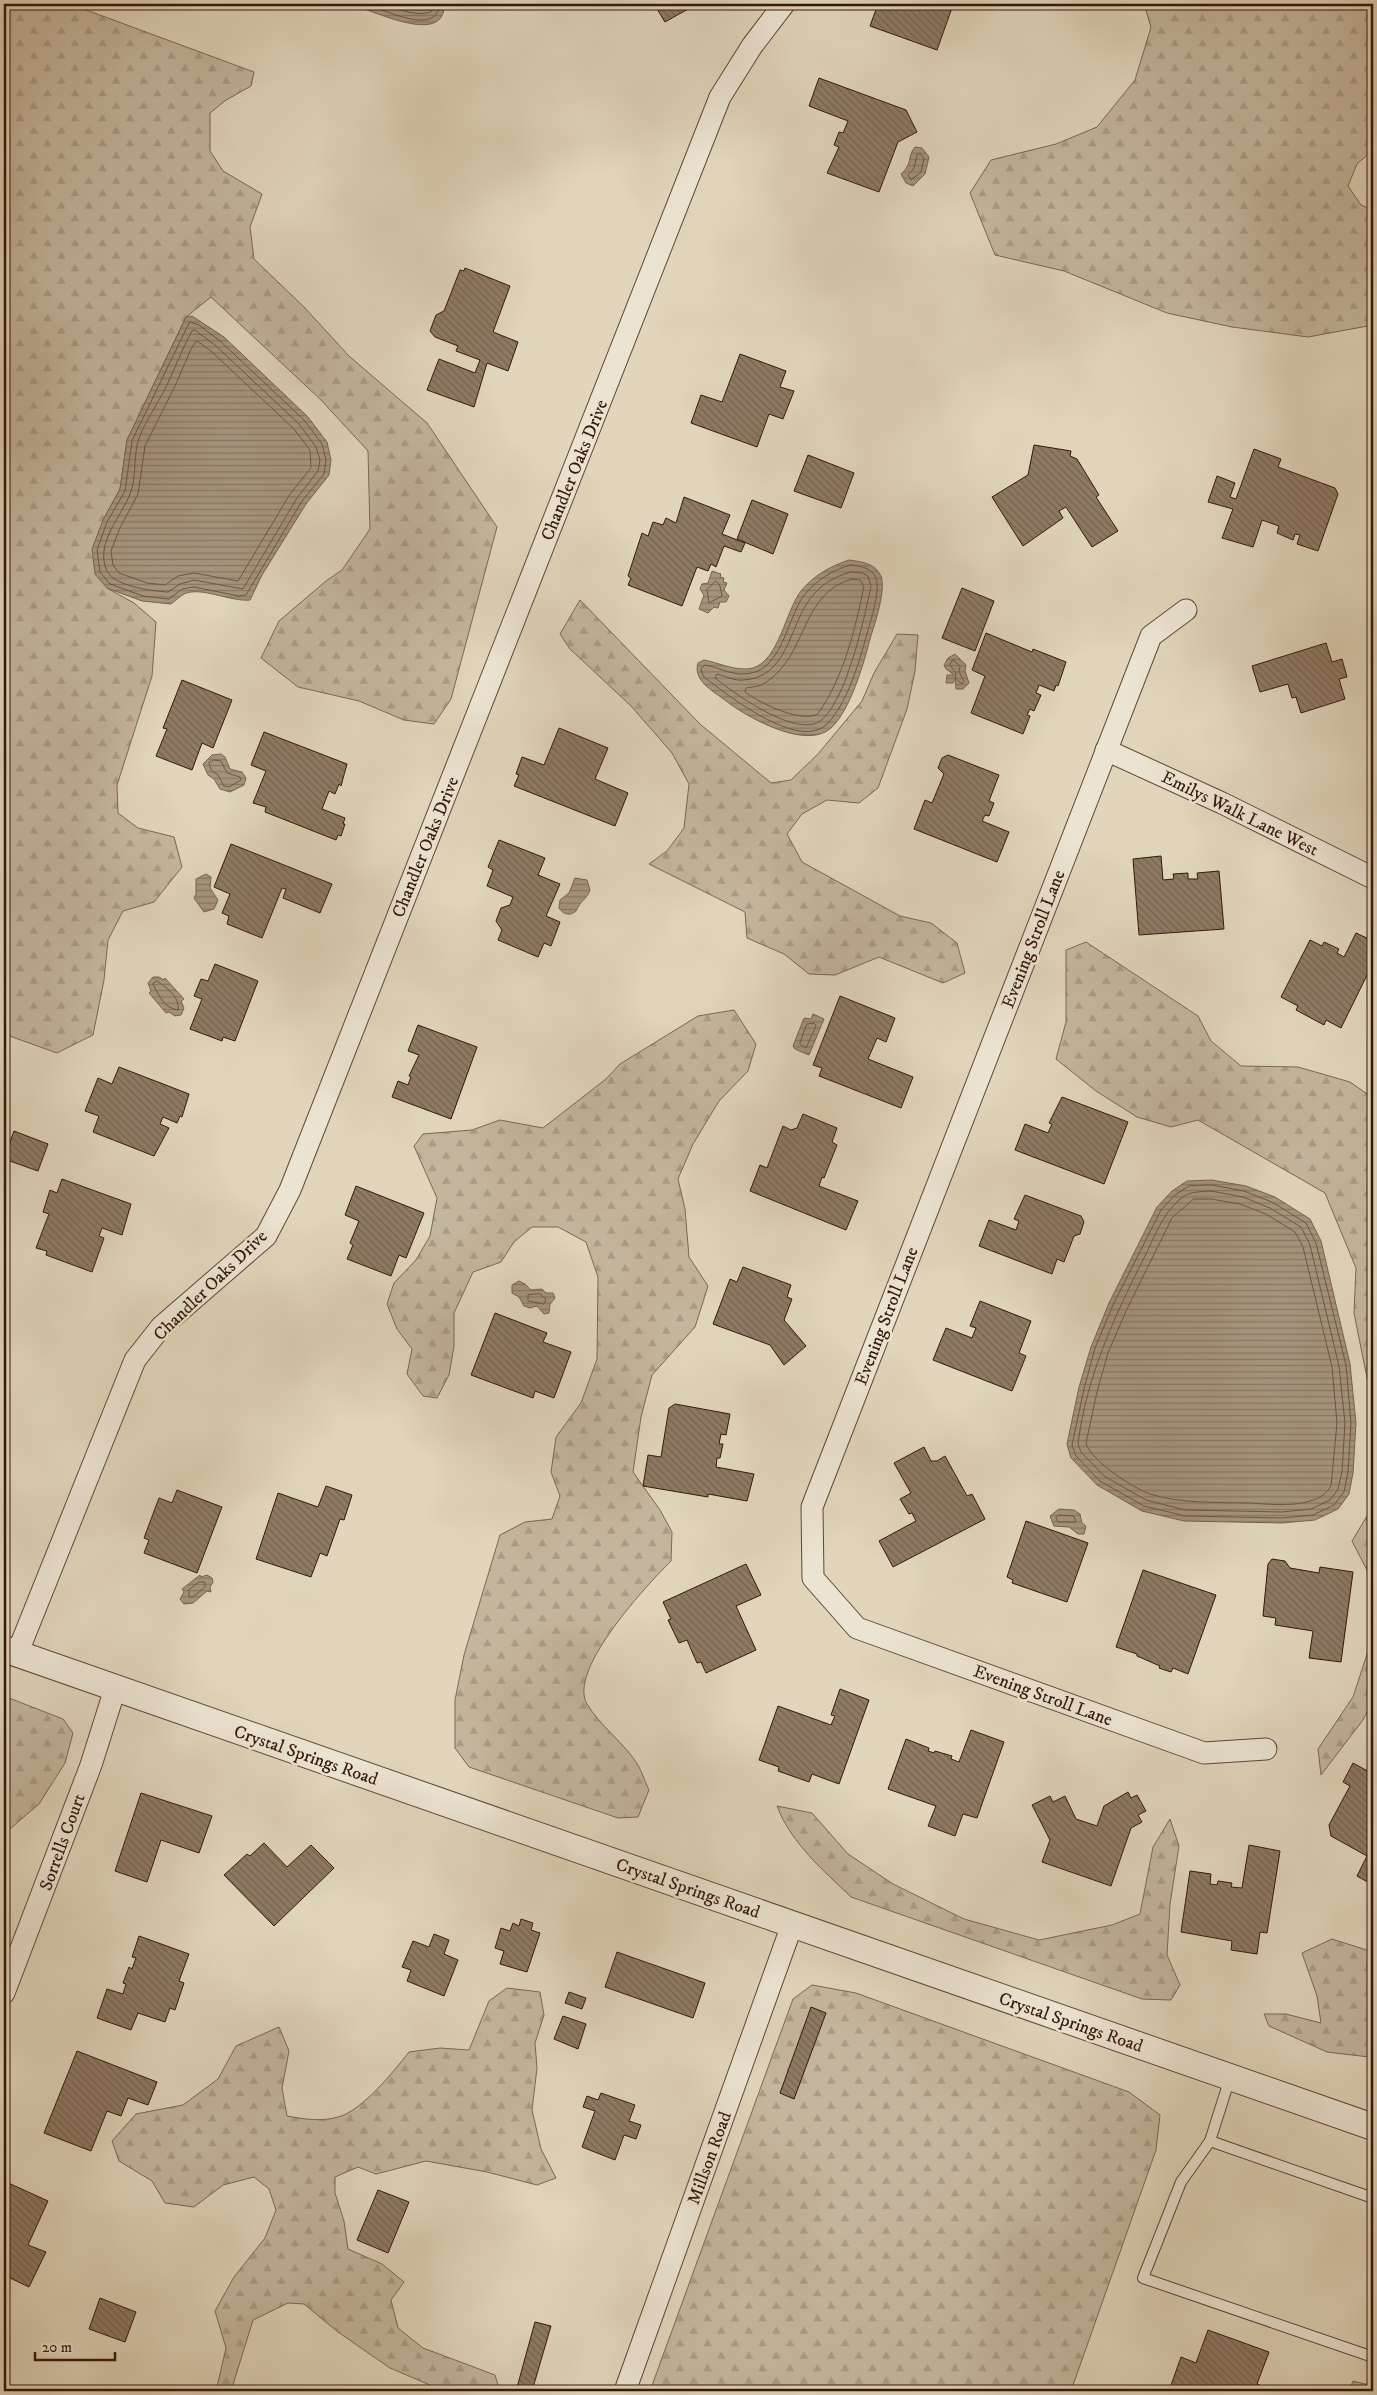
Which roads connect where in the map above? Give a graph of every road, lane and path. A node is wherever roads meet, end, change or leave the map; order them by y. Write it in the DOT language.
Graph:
graph roads {
  1 [pos="784,4"];
  2 [pos="1186,610"];
  3 [pos="1106,750"];
  4 [pos="1373,878"];
  5 [pos="10,1651"];
  6 [pos="115,1689"];
  7 [pos="1266,1749"];
  8 [pos="792,1925"];
  9 [pos="4,1993"];
  10 [pos="1230,2077"];
  11 [pos="1373,2127"];
  12 [pos="1210,2141"];
  13 [pos="1373,2198"];
  14 [pos="1373,2357"];
  15 [pos="625,2391"];
  1 -- 5 [label="street, Chandler Oaks Drive"];
  2 -- 3 [label="street, Evening Stroll Lane"];
  3 -- 4 [label="street, Emilys Walk Lane West"];
  3 -- 7 [label="street, Evening Stroll Lane"];
  5 -- 6 [label="street, Crystal Springs Road"];
  6 -- 8 [label="street, Crystal Springs Road"];
  6 -- 9 [label="street, Sorrells Court"];
  8 -- 10 [label="street, Crystal Springs Road"];
  8 -- 15 [label="street, Millson Road"];
  10 -- 11 [label="street, Crystal Springs Road"];
  10 -- 12 [label="lane"];
  12 -- 13 [label="lane"];
  12 -- 14 [label="lane"];
}
